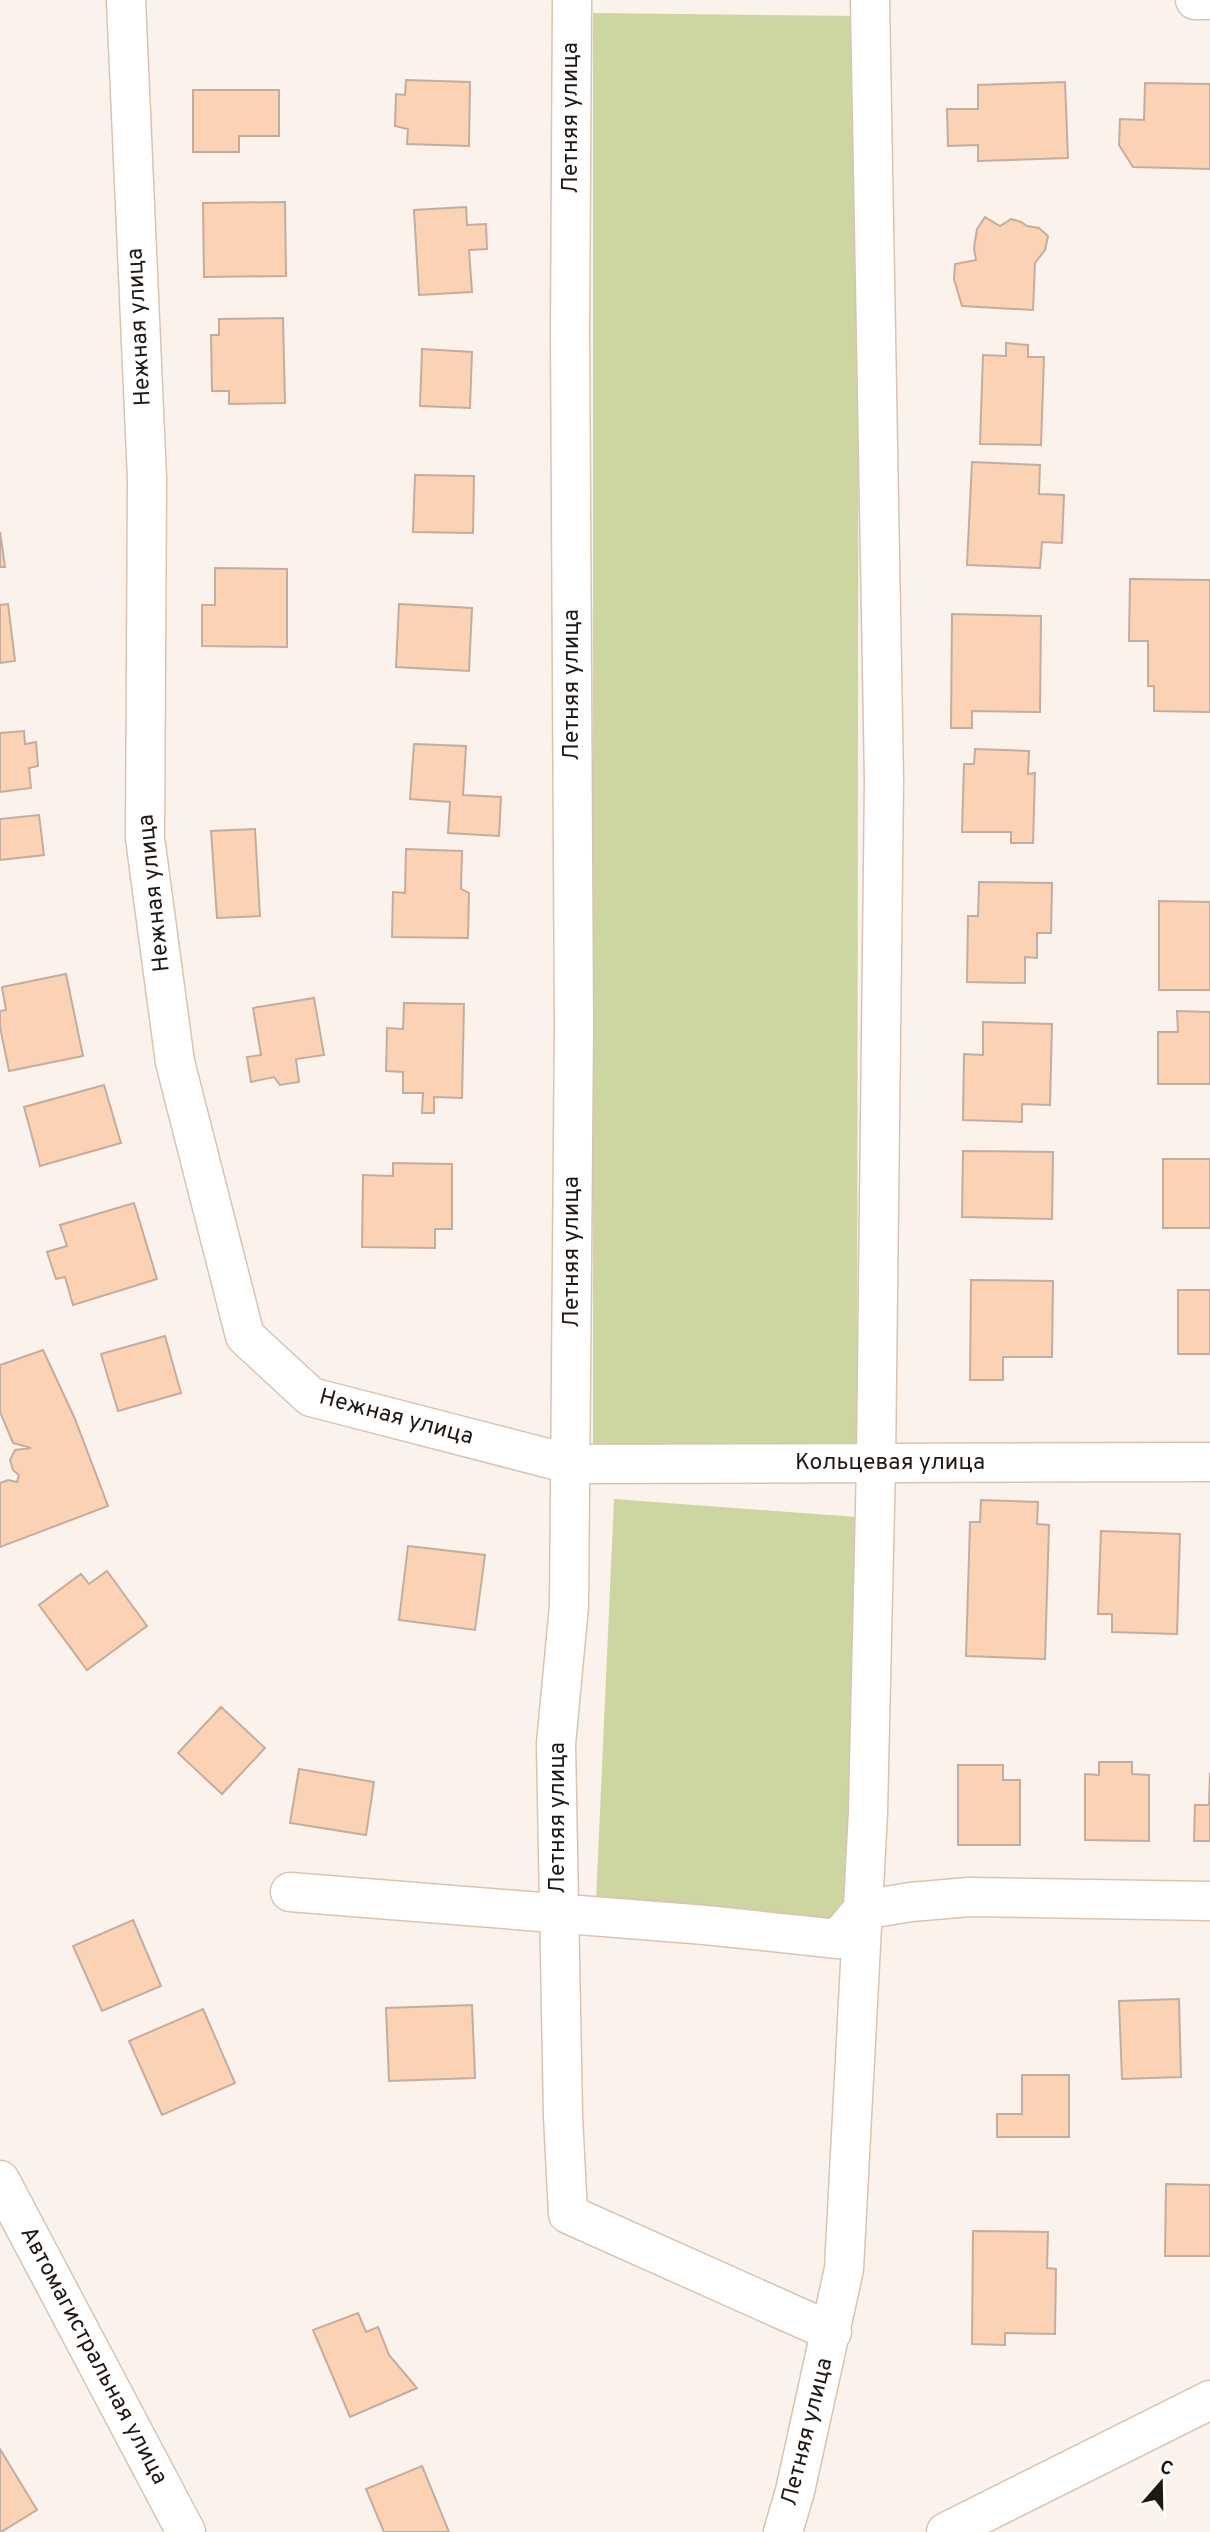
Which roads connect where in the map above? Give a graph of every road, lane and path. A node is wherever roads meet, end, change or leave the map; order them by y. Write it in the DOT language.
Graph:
graph roads {
  1 [pos="126,0"];
  2 [pos="572,0"];
  3 [pos="870,0"];
  4 [pos="1195,0"];
  5 [pos="1210,0"];
  6 [pos="1210,1462"];
  7 [pos="876,1463"];
  8 [pos="570,1464"];
  9 [pos="290,1892"];
  10 [pos="1210,1901"];
  11 [pos="862,1910"];
  12 [pos="559,1915"];
  13 [pos="0,2180"];
  14 [pos="831,2332"];
  15 [pos="1210,2400"];
  16 [pos="186,2532"];
  17 [pos="783,2532"];
  18 [pos="946,2532"];
  1 -- 8 [label="street, Нежная улица"];
  2 -- 8 [label="street, Летняя улица"];
  3 -- 7 [label="street, Летняя улица"];
  4 -- 5 [label="street"];
  6 -- 7 [label="street, Кольцевая улица"];
  7 -- 8 [label="street, Кольцевая улица"];
  7 -- 11 [label="street, Летняя улица"];
  8 -- 12 [label="street, Летняя улица"];
  9 -- 12 [label="street"];
  10 -- 11 [label="street"];
  11 -- 12 [label="street"];
  11 -- 14 [label="street, Летняя улица"];
  12 -- 14 [label="street, Летняя улица"];
  13 -- 16 [label="street, Автомагистральная улица"];
  14 -- 17 [label="street, Летняя улица"];
  15 -- 18 [label="street"];
}
